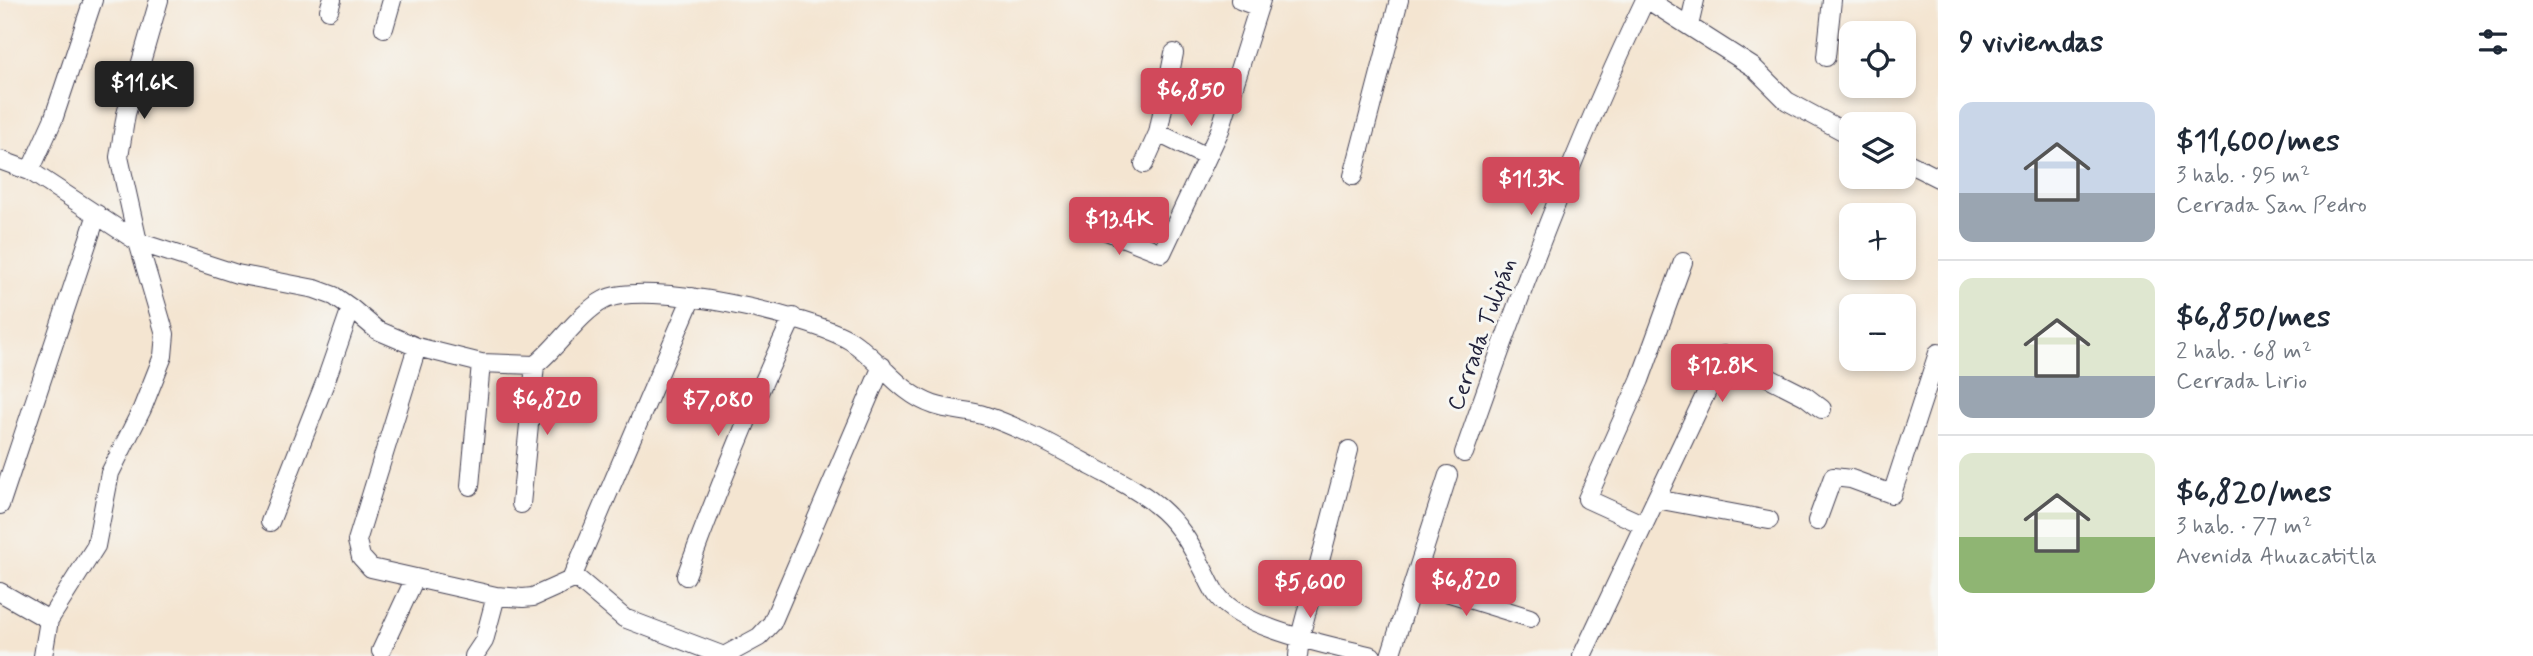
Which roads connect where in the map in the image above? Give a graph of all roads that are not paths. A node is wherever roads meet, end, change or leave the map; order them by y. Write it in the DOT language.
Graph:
graph roads {
  1 [pos="93,0"];
  2 [pos="159,0"];
  3 [pos="392,0"];
  4 [pos="1240,0"];
  5 [pos="1399,0"];
  6 [pos="1646,0"];
  7 [pos="1695,0"];
  8 [pos="1832,0"];
  9 [pos="1260,4"];
  10 [pos="1689,26"];
  11 [pos="384,28"];
  12 [pos="1174,53"];
  13 [pos="1825,57"];
  14 [pos="1839,129"];
  15 [pos="1158,133"];
  16 [pos="1207,157"];
  17 [pos="0,160"];
  18 [pos="1144,164"];
  19 [pos="1916,167"];
  20 [pos="30,171"];
  21 [pos="1353,176"];
  22 [pos="1938,178"];
  23 [pos="97,214"];
  24 [pos="1091,225"];
  25 [pos="138,242"];
  26 [pos="1683,262"];
  27 [pos="692,297"];
  28 [pos="351,308"];
  29 [pos="793,317"];
  30 [pos="417,347"];
  31 [pos="1938,353"];
  32 [pos="481,363"];
  33 [pos="535,365"];
  34 [pos="882,366"];
  35 [pos="1822,409"];
  36 [pos="1349,450"];
  37 [pos="1464,453"];
  38 [pos="1448,475"];
  39 [pos="470,486"];
  40 [pos="1656,499"];
  41 [pos="521,504"];
  42 [pos="0,505"];
  43 [pos="1769,520"];
  44 [pos="1817,521"];
  45 [pos="270,522"];
  46 [pos="1644,525"];
  47 [pos="686,576"];
  48 [pos="415,578"];
  49 [pos="571,580"];
  50 [pos="1414,582"];
  51 [pos="0,592"];
  52 [pos="496,596"];
  53 [pos="1530,618"];
  54 [pos="49,620"];
  55 [pos="1300,637"];
  56 [pos="381,651"];
  57 [pos="43,656"];
  58 [pos="474,656"];
  59 [pos="724,656"];
  60 [pos="1298,656"];
  61 [pos="1372,656"];
  62 [pos="1390,656"];
  63 [pos="1582,656"];
  1 -- 20 [label="street"];
  2 -- 25 [label="street"];
  3 -- 11 [label="street"];
  4 -- 9 [label="street"];
  5 -- 21 [label="street"];
  6 -- 10 [label="street"];
  6 -- 37 [label="street, Cerrada Tulipán"];
  7 -- 10 [label="street"];
  8 -- 13 [label="street"];
  9 -- 16 [label="street"];
  10 -- 14 [label="street"];
  12 -- 15 [label="street"];
  15 -- 16 [label="street"];
  15 -- 18 [label="street"];
  16 -- 24 [label="street"];
  17 -- 20 [label="street"];
  19 -- 22 [label="street"];
  20 -- 23 [label="street"];
  23 -- 25 [label="street"];
  23 -- 42 [label="street"];
  25 -- 28 [label="street"];
  25 -- 54 [label="street"];
  26 -- 46 [label="street"];
  27 -- 29 [label="street"];
  27 -- 33 [label="street"];
  27 -- 49 [label="street"];
  28 -- 30 [label="street"];
  28 -- 45 [label="street"];
  29 -- 34 [label="street"];
  29 -- 47 [label="street"];
  30 -- 32 [label="street"];
  30 -- 48 [label="street"];
  31 -- 44 [label="street"];
  32 -- 33 [label="street"];
  32 -- 39 [label="street"];
  33 -- 41 [label="street"];
  34 -- 55 [label="street"];
  34 -- 59 [label="street"];
  35 -- 40 [label="street"];
  36 -- 55 [label="street"];
  38 -- 50 [label="street"];
  40 -- 43 [label="street"];
  40 -- 46 [label="street"];
  46 -- 63 [label="street"];
  48 -- 52 [label="street"];
  48 -- 56 [label="street"];
  49 -- 52 [label="street"];
  49 -- 59 [label="street"];
  50 -- 53 [label="street"];
  50 -- 62 [label="street"];
  51 -- 54 [label="street"];
  52 -- 58 [label="street"];
  54 -- 57 [label="street"];
  55 -- 60 [label="street"];
  55 -- 61 [label="street"];
}
